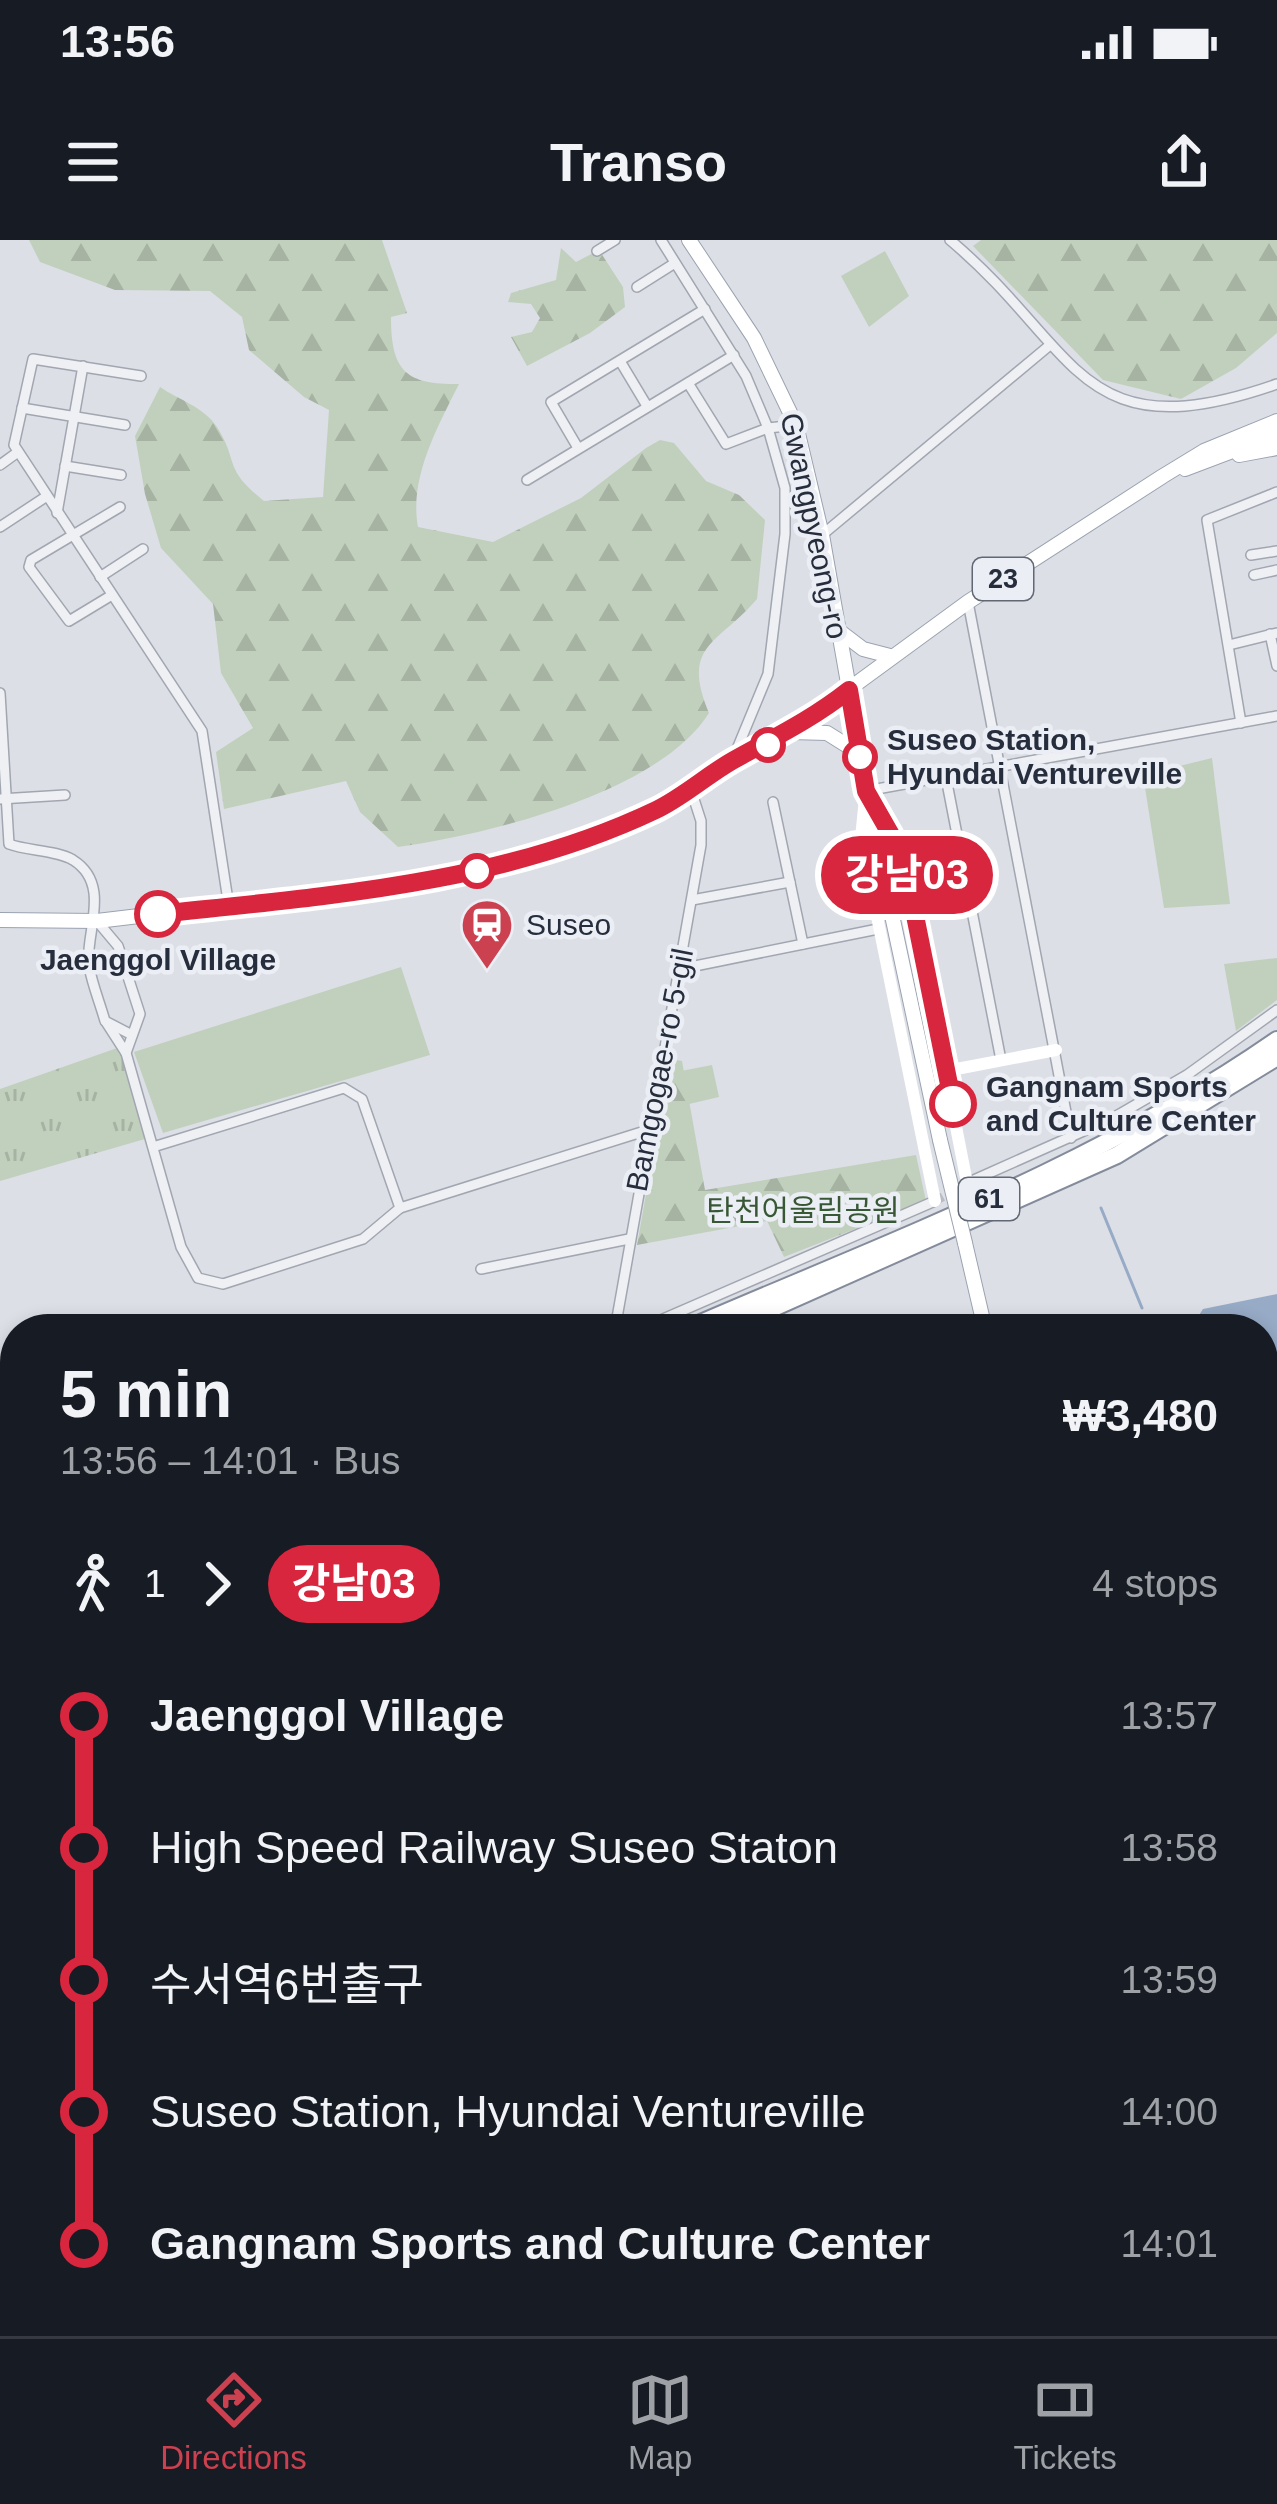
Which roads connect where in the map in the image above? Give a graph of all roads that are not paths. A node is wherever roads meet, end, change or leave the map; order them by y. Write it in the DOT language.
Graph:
graph roads {
  1 [pos="615,240"];
  2 [pos="662,240"];
  3 [pos="691,241"];
  4 [pos="952,241"];
  5 [pos="597,251"];
  6 [pos="673,260"];
  7 [pos="638,287"];
  8 [pos="705,309"];
  9 [pos="1050,345"];
  10 [pos="734,356"];
  11 [pos="620,361"];
  12 [pos="83,366"];
  13 [pos="141,376"];
  14 [pos="688,383"];
  15 [pos="1277,384"];
  16 [pos="647,406"];
  17 [pos="22,408"];
  18 [pos="74,416"];
  19 [pos="1277,421"];
  20 [pos="125,425"];
  21 [pos="796,425"];
  22 [pos="768,428"];
  23 [pos="1277,434"];
  24 [pos="578,448"];
  25 [pos="1277,448"];
  26 [pos="18,452"];
  27 [pos="1216,459"];
  28 [pos="0,465"];
  29 [pos="65,466"];
  30 [pos="121,475"];
  31 [pos="1163,476"];
  32 [pos="527,480"];
  33 [pos="1277,492"];
  34 [pos="47,496"];
  35 [pos="120,507"];
  36 [pos="57,513"];
  37 [pos="0,526"];
  38 [pos="72,535"];
  39 [pos="822,535"];
  40 [pos="143,549"];
  41 [pos="1277,551"];
  42 [pos="1251,555"];
  43 [pos="1277,570"];
  44 [pos="1255,575"];
  45 [pos="100,577"];
  46 [pos="112,595"];
  47 [pos="968,602"];
  48 [pos="838,630"];
  49 [pos="1274,634"];
  50 [pos="1229,644"];
  51 [pos="890,656"];
  52 [pos="1277,666"];
  53 [pos="849,690"];
  54 [pos="0,693"];
  55 [pos="1277,716"];
  56 [pos="1241,723"];
  57 [pos="791,732"];
  58 [pos="3,745"];
  59 [pos="859,753"];
  60 [pos="732,761"];
  61 [pos="1003,768"];
  62 [pos="946,778"];
  63 [pos="691,790"];
  64 [pos="866,791"];
  65 [pos="65,795"];
  66 [pos="4,799"];
  67 [pos="773,802"];
  68 [pos="790,882"];
  69 [pos="692,900"];
  70 [pos="229,907"];
  71 [pos="0,920"];
  72 [pos="97,921"];
  73 [pos="878,929"];
  74 [pos="803,944"];
  75 [pos="680,969"];
  76 [pos="1277,1010"];
  77 [pos="105,1021"];
  78 [pos="132,1035"];
  79 [pos="1277,1040"];
  80 [pos="1056,1050"];
  81 [pos="126,1053"];
  82 [pos="1277,1057"];
  83 [pos="1001,1060"];
  84 [pos="946,1071"];
  85 [pos="648,1130"];
  86 [pos="959,1137"];
  87 [pos="1071,1138"];
  88 [pos="153,1148"];
  89 [pos="926,1157"];
  90 [pos="967,1184"];
  91 [pos="935,1201"];
  92 [pos="400,1208"];
  93 [pos="628,1239"];
  94 [pos="481,1270"];
  95 [pos="617,1314"];
  96 [pos="675,1314"];
  97 [pos="721,1314"];
  98 [pos="760,1314"];
  99 [pos="981,1314"];
  1 -- 5 [label="street"];
  2 -- 6 [label="street"];
  3 -- 6 [label="street"];
  3 -- 21 [label="main road, Gwangpyeong-ro"];
  4 -- 9 [label="street"];
  6 -- 7 [label="street"];
  6 -- 8 [label="street"];
  8 -- 10 [label="street"];
  8 -- 11 [label="street"];
  9 -- 15 [label="street"];
  9 -- 39 [label="street"];
  10 -- 14 [label="street"];
  10 -- 22 [label="street"];
  11 -- 16 [label="street"];
  11 -- 24 [label="street"];
  12 -- 13 [label="street"];
  12 -- 17 [label="street"];
  12 -- 18 [label="street"];
  14 -- 16 [label="street"];
  14 -- 22 [label="street"];
  16 -- 24 [label="street"];
  17 -- 18 [label="street"];
  17 -- 26 [label="street"];
  18 -- 20 [label="street"];
  18 -- 29 [label="street"];
  19 -- 31 [label="main road, 23"];
  21 -- 22 [label="street"];
  21 -- 39 [label="main road, Gwangpyeong-ro"];
  22 -- 60 [label="street"];
  23 -- 27 [label="main road, 23"];
  24 -- 32 [label="street"];
  25 -- 27 [label="main road"];
  26 -- 28 [label="street"];
  26 -- 34 [label="street"];
  27 -- 31 [label="main road, 23"];
  29 -- 30 [label="street"];
  29 -- 36 [label="street"];
  31 -- 47 [label="main road, 23"];
  33 -- 50 [label="street"];
  34 -- 36 [label="street"];
  34 -- 37 [label="street"];
  35 -- 38 [label="street"];
  36 -- 38 [label="street"];
  38 -- 45 [label="street"];
  38 -- 46 [label="street"];
  39 -- 48 [label="main road, Gwangpyeong-ro"];
  40 -- 45 [label="street"];
  41 -- 42 [label="street"];
  43 -- 44 [label="street"];
  45 -- 46 [label="street"];
  46 -- 70 [label="street"];
  47 -- 51 [label="main road, 23"];
  47 -- 61 [label="street"];
  48 -- 51 [label="main road"];
  48 -- 53 [label="main road, Gwangpyeong-ro"];
  49 -- 50 [label="street"];
  49 -- 52 [label="street"];
  50 -- 56 [label="street"];
  51 -- 53 [label="main road, 23"];
  53 -- 57 [label="main road, 23"];
  53 -- 59 [label="main road, Gwangpyeong-ro"];
  54 -- 58 [label="street"];
  55 -- 56 [label="street"];
  56 -- 61 [label="street"];
  57 -- 59 [label="main road"];
  57 -- 60 [label="main road, 23"];
  58 -- 66 [label="street"];
  59 -- 64 [label="main road, Gwangpyeong-ro"];
  60 -- 63 [label="main road, 23"];
  61 -- 62 [label="street"];
  61 -- 80 [label="street"];
  62 -- 64 [label="street"];
  62 -- 83 [label="street"];
  63 -- 69 [label="street, Bamgogae-ro 5-gil"];
  63 -- 70 [label="main road, 23"];
  64 -- 73 [label="main road"];
  64 -- 84 [label="main road"];
  64 -- 99 [label="main road, Gwangpyeong-ro, bridge"];
  65 -- 66 [label="street"];
  66 -- 72 [label="street"];
  67 -- 68 [label="street"];
  68 -- 69 [label="street"];
  68 -- 74 [label="street"];
  69 -- 75 [label="street, Bamgogae-ro 5-gil"];
  70 -- 72 [label="main road, 23"];
  71 -- 72 [label="main road, 23"];
  72 -- 77 [label="street"];
  72 -- 78 [label="street"];
  73 -- 74 [label="street"];
  73 -- 89 [label="main road"];
  74 -- 75 [label="street"];
  75 -- 85 [label="street, Bamgogae-ro 5-gil"];
  76 -- 87 [label="street"];
  77 -- 78 [label="street"];
  77 -- 81 [label="street"];
  78 -- 81 [label="street"];
  79 -- 97 [label="highway, 61"];
  80 -- 83 [label="main road"];
  80 -- 87 [label="street"];
  81 -- 88 [label="street"];
  82 -- 98 [label="highway, 61"];
  83 -- 84 [label="main road"];
  84 -- 86 [label="main road"];
  85 -- 92 [label="street"];
  85 -- 93 [label="street, Bamgogae-ro 5-gil"];
  86 -- 89 [label="main road"];
  86 -- 90 [label="main road"];
  87 -- 90 [label="street"];
  88 -- 92 [label="street"];
  88 -- 92 [label="street"];
  89 -- 91 [label="main road"];
  91 -- 96 [label="street"];
  93 -- 94 [label="street"];
  93 -- 95 [label="street, Bamgogae-ro 5-gil"];
}
